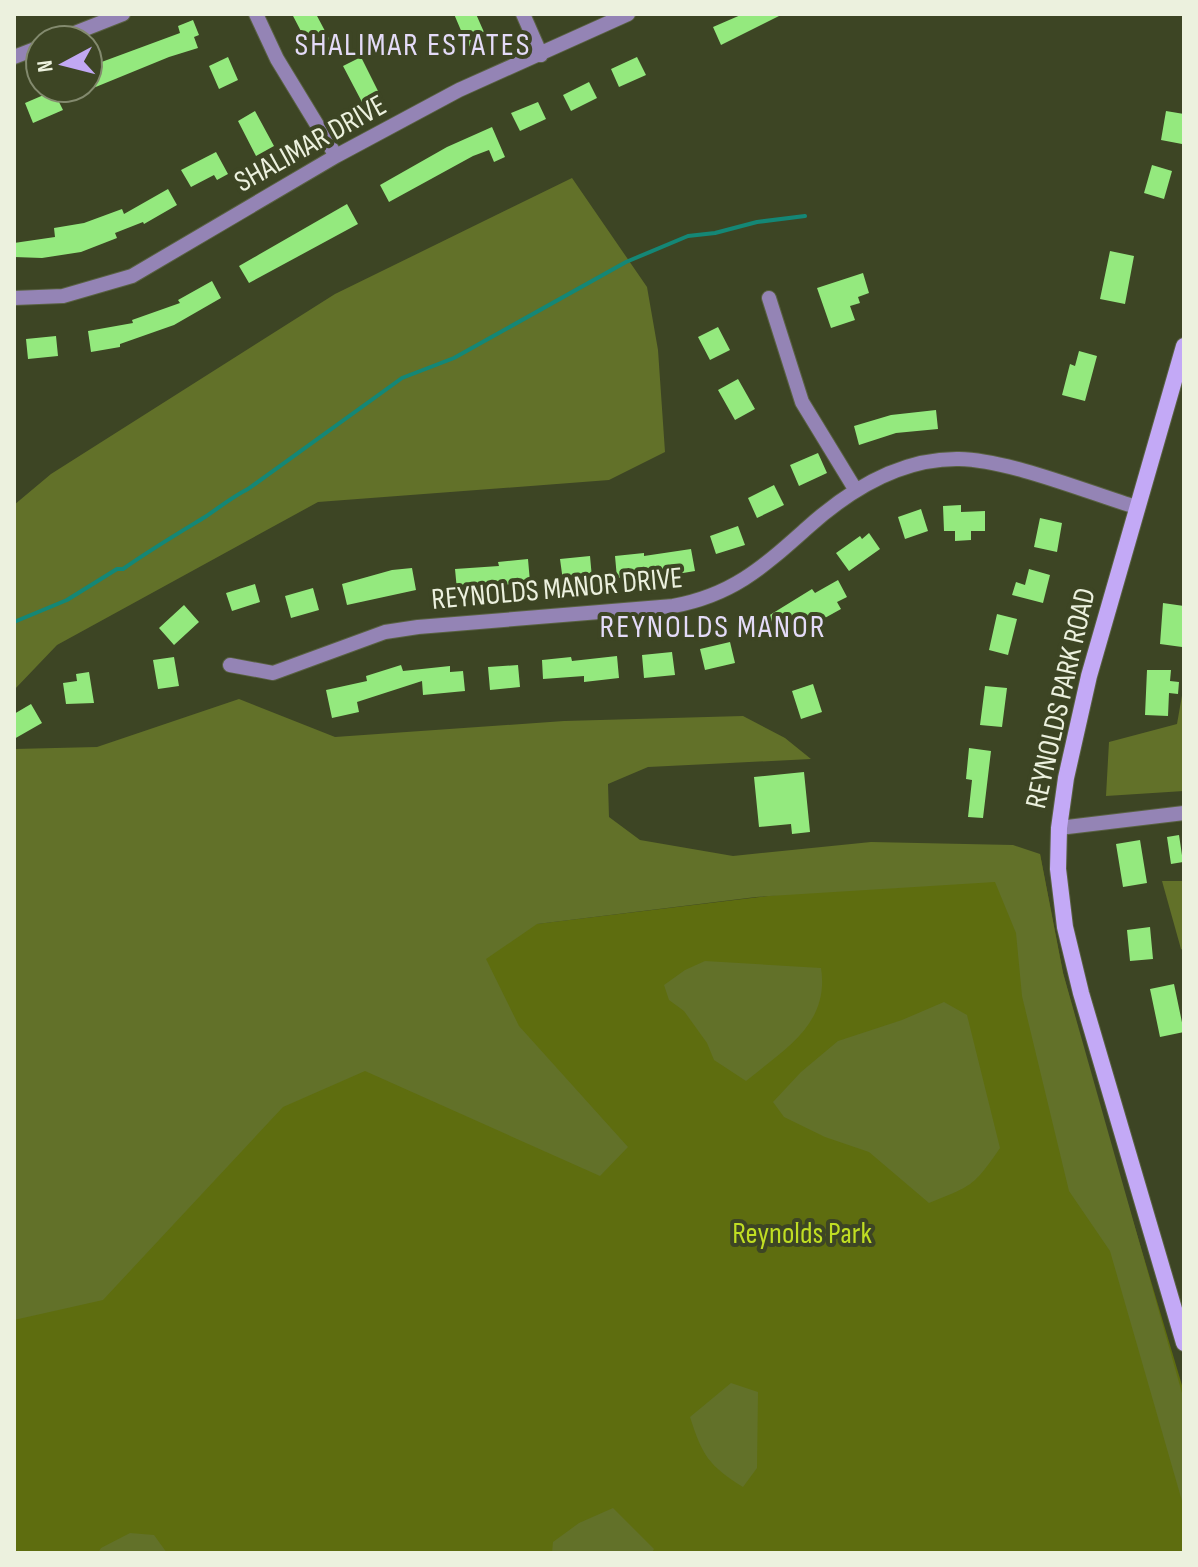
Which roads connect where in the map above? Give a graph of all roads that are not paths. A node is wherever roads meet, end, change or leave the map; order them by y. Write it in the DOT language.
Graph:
graph roads {
  1 [pos="123,14"];
  2 [pos="256,14"];
  3 [pos="523,14"];
  4 [pos="628,14"];
  5 [pos="98,24"];
  6 [pos="541,55"];
  7 [pos="336,156"];
  8 [pos="14,298"];
  9 [pos="769,298"];
  10 [pos="1184,346"];
  11 [pos="855,489"];
  12 [pos="1136,507"];
  13 [pos="230,665"];
  14 [pos="1184,813"];
  15 [pos="1059,828"];
  16 [pos="1184,1343"];
  1 -- 5 [label="street"];
  2 -- 7 [label="street"];
  3 -- 6 [label="street"];
  4 -- 6 [label="street, SHALIMAR DRIVE"];
  6 -- 7 [label="street, SHALIMAR DRIVE"];
  7 -- 8 [label="street, SHALIMAR DRIVE"];
  9 -- 11 [label="street"];
  10 -- 12 [label="main road, REYNOLDS PARK ROAD"];
  11 -- 12 [label="street, REYNOLDS MANOR DRIVE"];
  11 -- 13 [label="street, REYNOLDS MANOR DRIVE"];
  12 -- 15 [label="main road, REYNOLDS PARK ROAD"];
  14 -- 15 [label="street"];
  15 -- 16 [label="main road, REYNOLDS PARK ROAD"];
}
